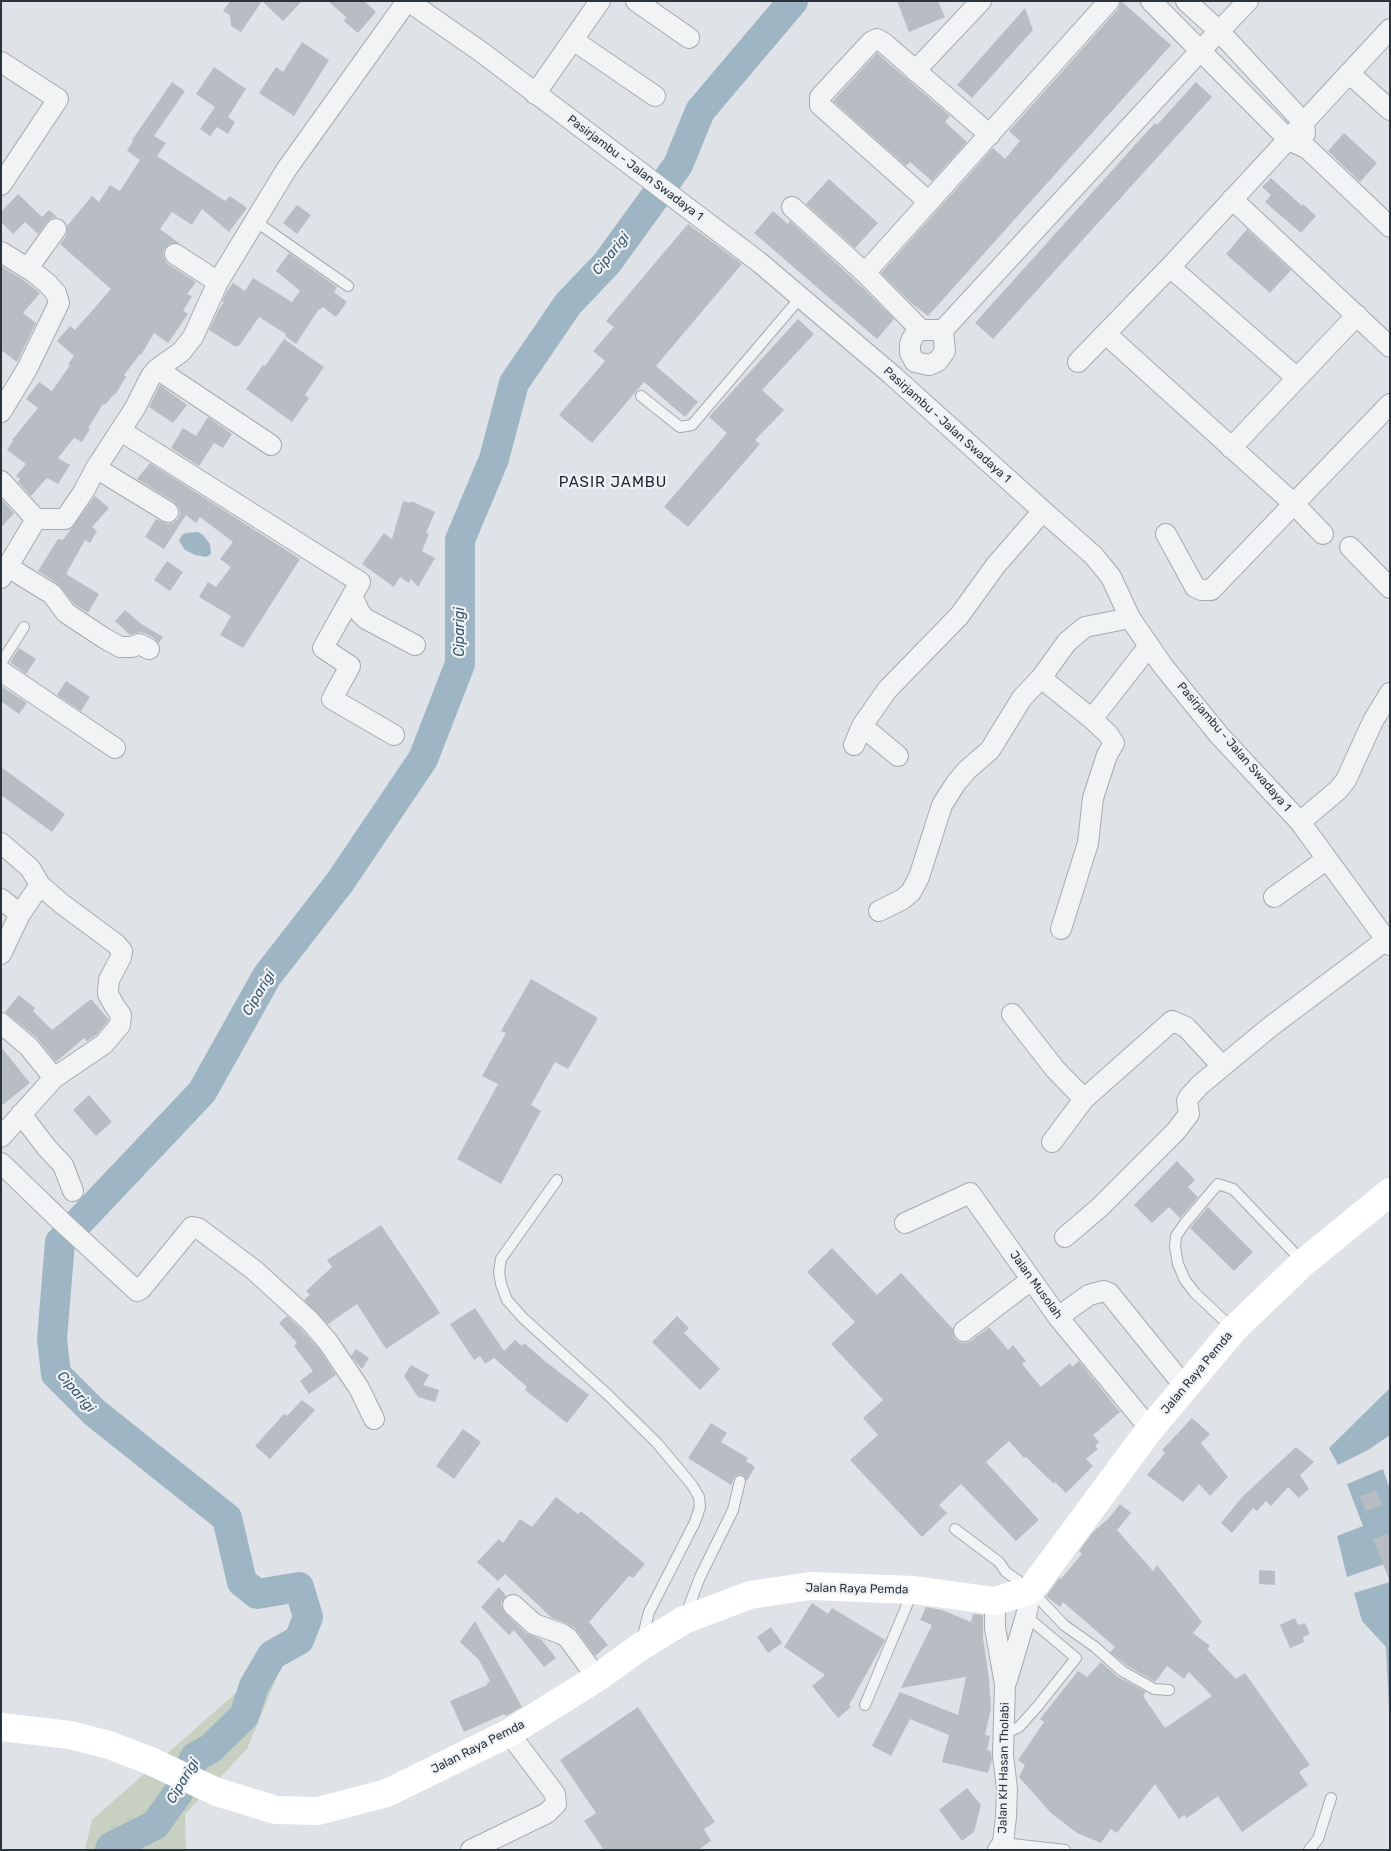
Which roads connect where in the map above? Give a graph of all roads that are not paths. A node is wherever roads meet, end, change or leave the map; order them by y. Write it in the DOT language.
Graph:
graph roads {
  1 [pos="407,1"];
  2 [pos="600,1"];
  3 [pos="636,1"];
  4 [pos="981,1"];
  5 [pos="1151,1"];
  6 [pos="1186,1"];
  7 [pos="1248,1"];
  8 [pos="1100,4"];
  9 [pos="1390,29"];
  10 [pos="1219,31"];
  11 [pos="689,38"];
  12 [pos="573,40"];
  13 [pos="1201,50"];
  14 [pos="1,62"];
  15 [pos="915,70"];
  16 [pos="1349,73"];
  17 [pos="535,94"];
  18 [pos="655,96"];
  19 [pos="1390,110"];
  20 [pos="1304,122"];
  21 [pos="990,135"];
  22 [pos="1289,140"];
  23 [pos="1308,149"];
  24 [pos="1,185"];
  25 [pos="1232,199"];
  26 [pos="928,202"];
  27 [pos="792,207"];
  28 [pos="254,221"];
  29 [pos="1390,226"];
  30 [pos="56,230"];
  31 [pos="1,252"];
  32 [pos="175,254"];
  33 [pos="1170,267"];
  34 [pos="864,273"];
  35 [pos="36,274"];
  36 [pos="218,282"];
  37 [pos="348,286"];
  38 [pos="800,298"];
  39 [pos="1357,315"];
  40 [pos="921,330"];
  41 [pos="943,330"];
  42 [pos="1106,334"];
  43 [pos="1390,347"];
  44 [pos="1078,362"];
  45 [pos="157,369"];
  46 [pos="1297,378"];
  47 [pos="641,396"];
  48 [pos="1390,404"];
  49 [pos="1,412"];
  50 [pos="121,431"];
  51 [pos="271,445"];
  52 [pos="1231,448"];
  53 [pos="96,468"];
  54 [pos="1,481"];
  55 [pos="1293,503"];
  56 [pos="1043,511"];
  57 [pos="168,512"];
  58 [pos="36,519"];
  59 [pos="1166,534"];
  60 [pos="1323,534"];
  61 [pos="1350,547"];
  62 [pos="5,573"];
  63 [pos="1390,588"];
  64 [pos="352,596"];
  65 [pos="1130,618"];
  66 [pos="24,627"];
  67 [pos="415,645"];
  68 [pos="1150,646"];
  69 [pos="149,649"];
  70 [pos="1,664"];
  71 [pos="1,671"];
  72 [pos="1041,678"];
  73 [pos="1390,693"];
  74 [pos="1092,719"];
  75 [pos="862,726"];
  76 [pos="394,735"];
  77 [pos="854,745"];
  78 [pos="115,748"];
  79 [pos="898,756"];
  80 [pos="1300,822"];
  81 [pos="1,843"];
  82 [pos="1327,859"];
  83 [pos="40,885"];
  84 [pos="1274,896"];
  85 [pos="1,899"];
  86 [pos="879,911"];
  87 [pos="20,914"];
  88 [pos="1060,929"];
  89 [pos="1389,943"];
  90 [pos="1,954"];
  91 [pos="1012,1014"];
  92 [pos="1,1023"];
  93 [pos="1222,1066"];
  94 [pos="54,1078"];
  95 [pos="1084,1100"];
  96 [pos="21,1114"];
  97 [pos="1,1137"];
  98 [pos="1052,1142"];
  99 [pos="1,1163"];
  100 [pos="557,1180"];
  101 [pos="73,1191"];
  102 [pos="1390,1192"];
  103 [pos="905,1223"];
  104 [pos="1065,1237"];
  105 [pos="1303,1262"];
  106 [pos="1031,1280"];
  107 [pos="1058,1317"];
  108 [pos="1234,1329"];
  109 [pos="964,1331"];
  110 [pos="1185,1387"];
  111 [pos="374,1419"];
  112 [pos="1150,1429"];
  113 [pos="740,1481"];
  114 [pos="955,1529"];
  115 [pos="914,1590"];
  116 [pos="995,1601"];
  117 [pos="1028,1603"];
  118 [pos="513,1605"];
  119 [pos="684,1620"];
  120 [pos="640,1647"];
  121 [pos="597,1678"];
  122 [pos="1005,1684"];
  123 [pos="1169,1690"];
  124 [pos="865,1705"];
  125 [pos="1,1726"];
  126 [pos="509,1732"];
  127 [pos="1004,1734"];
  128 [pos="1331,1798"];
  129 [pos="1001,1846"];
  130 [pos="472,1850"];
  131 [pos="1065,1850"];
  132 [pos="1310,1850"];
  1 -- 17 [label="street, Pasirjambu - Jalan Swadaya 1"];
  1 -- 28 [label="street"];
  2 -- 12 [label="street"];
  3 -- 11 [label="street"];
  4 -- 15 [label="street"];
  5 -- 13 [label="street"];
  6 -- 10 [label="street"];
  7 -- 10 [label="street"];
  8 -- 21 [label="street"];
  9 -- 16 [label="street"];
  10 -- 13 [label="street"];
  10 -- 20 [label="street"];
  12 -- 17 [label="street"];
  12 -- 18 [label="street"];
  13 -- 22 [label="street"];
  13 -- 41 [label="street"];
  14 -- 24 [label="street"];
  15 -- 21 [label="street"];
  15 -- 26 [label="street"];
  16 -- 19 [label="street"];
  16 -- 20 [label="street"];
  17 -- 38 [label="street, Pasirjambu - Jalan Swadaya 1"];
  20 -- 22 [label="street"];
  20 -- 23 [label="street"];
  21 -- 26 [label="street"];
  22 -- 23 [label="street"];
  22 -- 25 [label="street"];
  23 -- 29 [label="street"];
  25 -- 33 [label="street"];
  25 -- 39 [label="street"];
  26 -- 34 [label="street"];
  27 -- 34 [label="street"];
  28 -- 36 [label="street"];
  28 -- 37 [label="lane"];
  30 -- 35 [label="street"];
  31 -- 35 [label="street"];
  32 -- 36 [label="street"];
  33 -- 42 [label="street"];
  33 -- 46 [label="street"];
  34 -- 40 [label="street"];
  35 -- 49 [label="street"];
  36 -- 45 [label="street"];
  38 -- 47 [label="lane"];
  38 -- 56 [label="street, Pasirjambu - Jalan Swadaya 1"];
  39 -- 43 [label="street"];
  39 -- 46 [label="street"];
  40 -- 41 [label="street"];
  40 -- 41 [label="street"];
  42 -- 44 [label="street"];
  42 -- 52 [label="street"];
  45 -- 50 [label="street"];
  45 -- 51 [label="street"];
  46 -- 52 [label="street"];
  48 -- 55 [label="street"];
  50 -- 53 [label="street"];
  50 -- 64 [label="street"];
  52 -- 55 [label="street"];
  53 -- 57 [label="street"];
  53 -- 58 [label="street"];
  54 -- 58 [label="street"];
  55 -- 59 [label="street"];
  55 -- 60 [label="street"];
  56 -- 65 [label="street, Pasirjambu - Jalan Swadaya 1"];
  56 -- 75 [label="street"];
  58 -- 62 [label="street"];
  61 -- 63 [label="street"];
  62 -- 69 [label="street"];
  64 -- 67 [label="street"];
  64 -- 76 [label="street"];
  65 -- 68 [label="street, Pasirjambu - Jalan Swadaya 1"];
  65 -- 72 [label="street"];
  66 -- 70 [label="lane"];
  68 -- 74 [label="street"];
  68 -- 80 [label="street, Pasirjambu - Jalan Swadaya 1"];
  71 -- 78 [label="street"];
  72 -- 74 [label="street"];
  72 -- 86 [label="street"];
  73 -- 80 [label="street"];
  74 -- 88 [label="street"];
  75 -- 77 [label="street"];
  75 -- 79 [label="street"];
  80 -- 82 [label="street, Pasirjambu - Jalan Swadaya 1"];
  81 -- 83 [label="street"];
  82 -- 84 [label="street"];
  82 -- 89 [label="street, Pasirjambu - Jalan Swadaya 1"];
  83 -- 87 [label="street"];
  83 -- 94 [label="street"];
  85 -- 87 [label="street"];
  87 -- 90 [label="street"];
  89 -- 93 [label="street"];
  91 -- 95 [label="street"];
  92 -- 94 [label="street"];
  93 -- 95 [label="street"];
  93 -- 104 [label="street"];
  94 -- 96 [label="street"];
  95 -- 98 [label="street"];
  96 -- 97 [label="street"];
  96 -- 101 [label="street"];
  99 -- 111 [label="street"];
  100 -- 120 [label="lane"];
  102 -- 105 [label="main road, Jalan Raya Pemda"];
  103 -- 106 [label="street, Jalan Musolah"];
  105 -- 108 [label="main road, Jalan Raya Pemda"];
  105 -- 108 [label="lane"];
  106 -- 107 [label="street, Jalan Musolah"];
  106 -- 109 [label="street"];
  107 -- 110 [label="street"];
  107 -- 112 [label="street, Jalan Musolah"];
  108 -- 110 [label="main road, Jalan Raya Pemda"];
  110 -- 112 [label="main road, Jalan Raya Pemda"];
  112 -- 117 [label="main road, Jalan Raya Pemda"];
  113 -- 119 [label="lane"];
  114 -- 117 [label="lane"];
  115 -- 116 [label="main road, Jalan Raya Pemda"];
  115 -- 119 [label="main road, Jalan Raya Pemda"];
  115 -- 124 [label="lane"];
  116 -- 117 [label="main road, Jalan Raya Pemda"];
  116 -- 122 [label="street, Jalan KH Hasan Tholabi"];
  117 -- 122 [label="street, Jalan KH Hasan Tholabi"];
  117 -- 123 [label="lane"];
  117 -- 127 [label="lane"];
  118 -- 121 [label="street"];
  119 -- 120 [label="main road, Jalan Raya Pemda"];
  120 -- 121 [label="main road, Jalan Raya Pemda"];
  121 -- 126 [label="main road, Jalan Raya Pemda"];
  122 -- 127 [label="street, Jalan KH Hasan Tholabi"];
  125 -- 126 [label="main road, Jalan Raya Pemda"];
  126 -- 130 [label="street"];
  127 -- 129 [label="street, Jalan KH Hasan Tholabi"];
  128 -- 132 [label="lane"];
  129 -- 131 [label="lane"];
}
